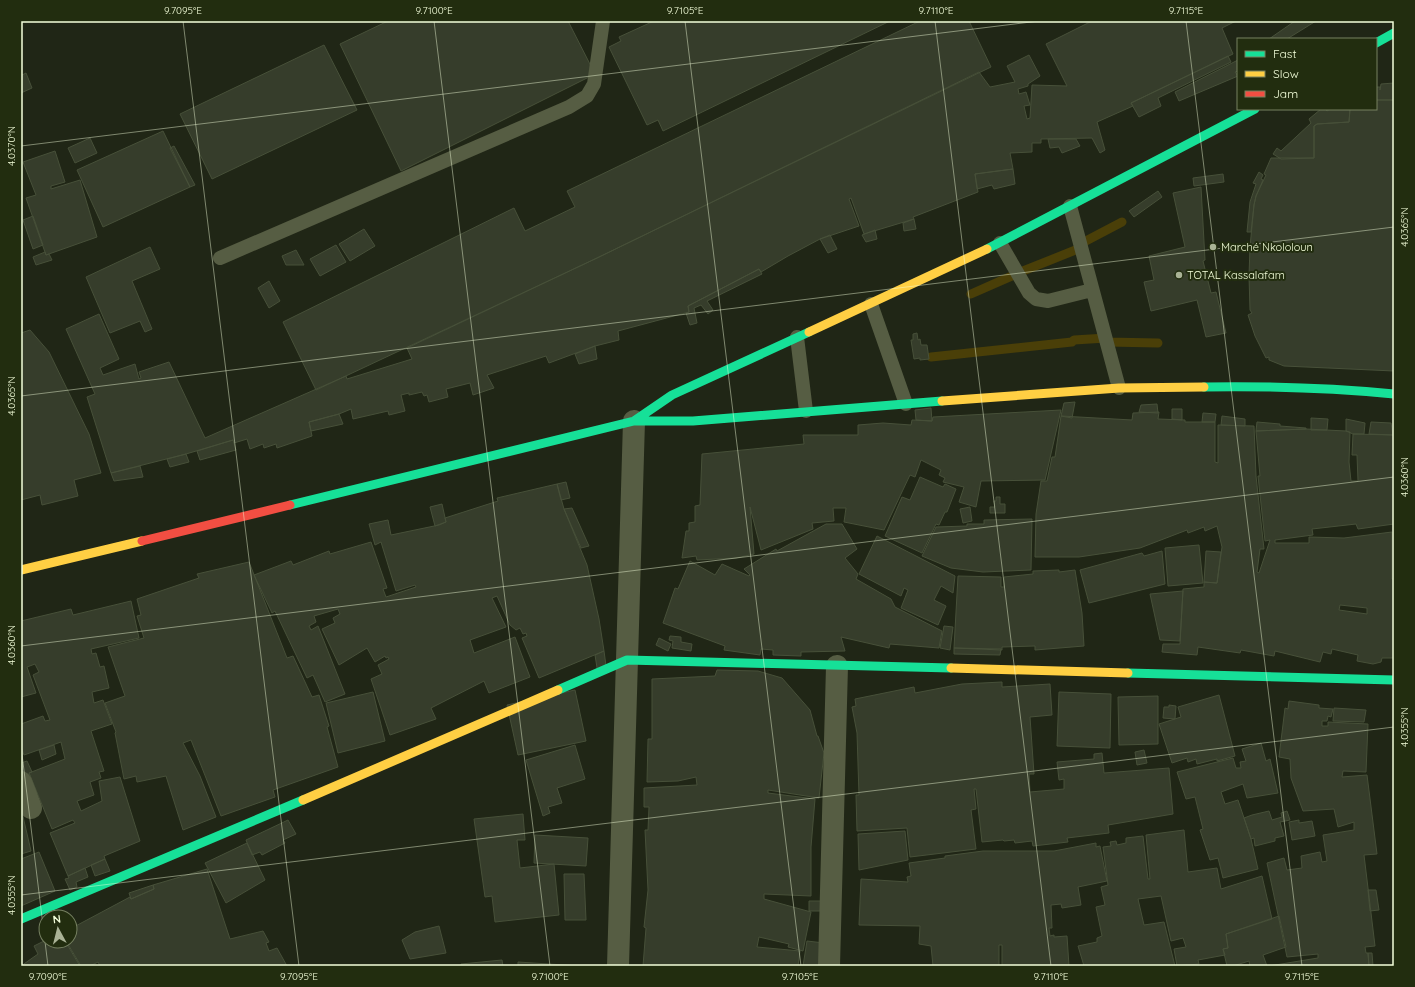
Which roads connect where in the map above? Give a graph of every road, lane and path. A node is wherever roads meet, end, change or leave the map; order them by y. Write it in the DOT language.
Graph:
graph roads {
  1 [pos="603,21"];
  2 [pos="1394,33"];
  3 [pos="1377,43"];
  4 [pos="1253,110"];
  5 [pos="1070,206"];
  6 [pos="1000,243"];
  7 [pos="220,258"];
  8 [pos="1092,290"];
  9 [pos="871,304"];
  10 [pos="797,337"];
  11 [pos="1119,388"];
  12 [pos="1394,394"];
  13 [pos="906,404"];
  14 [pos="806,411"];
  15 [pos="634,421"];
  16 [pos="21,570"];
  17 [pos="627,660"];
  18 [pos="836,666"];
  19 [pos="1394,680"];
  20 [pos="21,782"];
  21 [pos="31,808"];
  22 [pos="21,919"];
  23 [pos="618,966"];
  24 [pos="829,966"];
  1 -- 7 [label="lane"];
  2 -- 3 [label="street"];
  4 -- 5 [label="street"];
  5 -- 6 [label="street"];
  5 -- 8 [label="lane"];
  6 -- 8 [label="lane"];
  6 -- 9 [label="street"];
  8 -- 11 [label="lane"];
  9 -- 10 [label="street"];
  9 -- 13 [label="lane"];
  10 -- 14 [label="lane"];
  10 -- 15 [label="street"];
  11 -- 12 [label="street"];
  11 -- 13 [label="street"];
  13 -- 14 [label="street"];
  14 -- 15 [label="street"];
  15 -- 16 [label="street"];
  15 -- 17 [label="street"];
  17 -- 18 [label="street"];
  17 -- 22 [label="street"];
  17 -- 23 [label="street"];
  18 -- 19 [label="street"];
  18 -- 24 [label="street"];
  20 -- 21 [label="street"];
}
